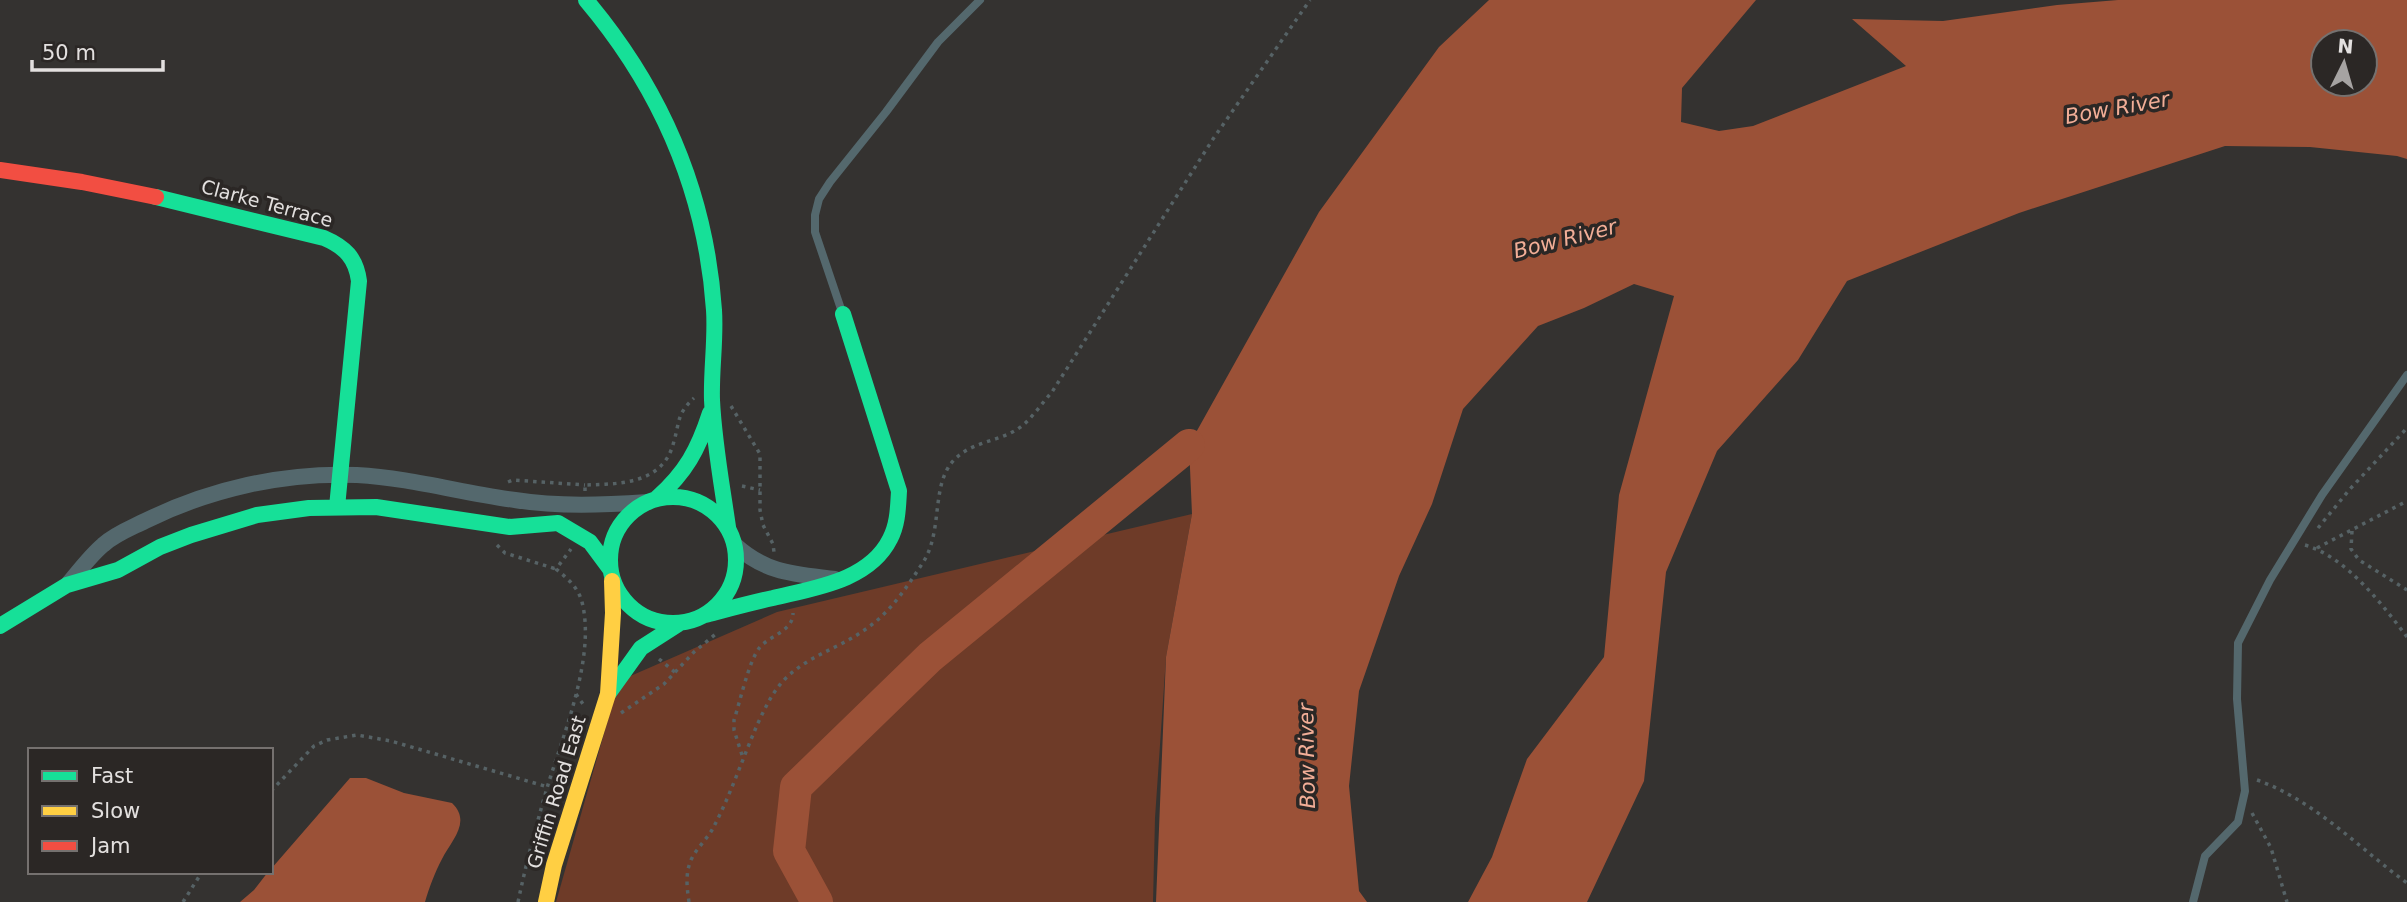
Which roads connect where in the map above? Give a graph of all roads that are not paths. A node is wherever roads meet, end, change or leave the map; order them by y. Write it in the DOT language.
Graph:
graph roads {
  1 [pos="586,0"];
  2 [pos="980,0"];
  3 [pos="0,170"];
  4 [pos="843,314"];
  5 [pos="2407,374"];
  6 [pos="712,408"];
  7 [pos="340,475"];
  8 [pos="652,500"];
  9 [pos="337,507"];
  10 [pos="727,527"];
  11 [pos="735,545"];
  12 [pos="611,574"];
  13 [pos="841,580"];
  14 [pos="67,585"];
  15 [pos="705,615"];
  16 [pos="680,623"];
  17 [pos="0,626"];
  18 [pos="608,694"];
  19 [pos="546,902"];
  20 [pos="2193,902"];
  1 -- 6 [label="street"];
  2 -- 4 [label="lane"];
  3 -- 7 [label="street, Clarke Terrace"];
  4 -- 13 [label="street"];
  5 -- 20 [label="lane"];
  6 -- 8 [label="street"];
  6 -- 10 [label="street"];
  7 -- 8 [label="street"];
  7 -- 9 [label="street, Clarke Terrace"];
  7 -- 14 [label="street"];
  8 -- 10 [label="street"];
  8 -- 12 [label="street"];
  9 -- 12 [label="street"];
  9 -- 14 [label="street"];
  10 -- 11 [label="street"];
  11 -- 13 [label="street"];
  11 -- 15 [label="street"];
  12 -- 16 [label="street"];
  12 -- 18 [label="street, Griffin Road East"];
  13 -- 15 [label="street"];
  14 -- 17 [label="street"];
  15 -- 16 [label="street"];
  16 -- 18 [label="street, Griffin Road East"];
  18 -- 19 [label="street, Griffin Road East"];
}
